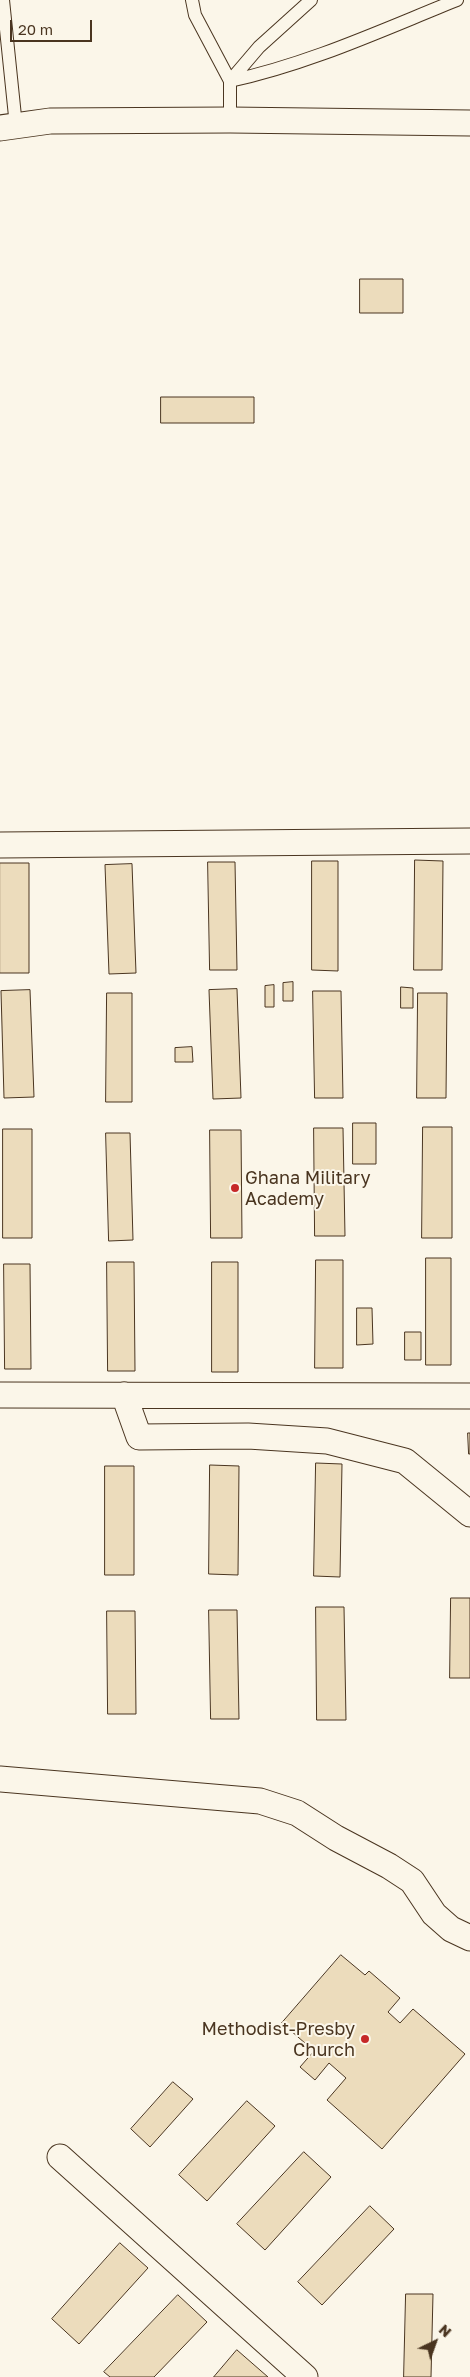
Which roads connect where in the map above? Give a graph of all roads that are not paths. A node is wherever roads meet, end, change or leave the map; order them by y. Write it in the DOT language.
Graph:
graph roads {
  1 [pos="3,0"];
  2 [pos="192,0"];
  3 [pos="311,0"];
  4 [pos="457,0"];
  5 [pos="230,81"];
  6 [pos="230,120"];
  7 [pos="470,123"];
  8 [pos="8,127"];
  9 [pos="470,841"];
  10 [pos="0,845"];
  11 [pos="0,1395"];
  12 [pos="124,1395"];
  13 [pos="470,1396"];
  14 [pos="470,1514"];
  15 [pos="0,1779"];
  16 [pos="470,1938"];
  17 [pos="60,2157"];
  18 [pos="305,2377"];
  1 -- 8 [label="lane"];
  2 -- 5 [label="lane"];
  3 -- 5 [label="lane"];
  4 -- 5 [label="lane"];
  5 -- 6 [label="lane"];
  6 -- 7 [label="street"];
  6 -- 8 [label="street"];
  9 -- 10 [label="street"];
  11 -- 12 [label="street"];
  12 -- 13 [label="street"];
  12 -- 14 [label="street"];
  15 -- 16 [label="street"];
  17 -- 18 [label="street"];
}
